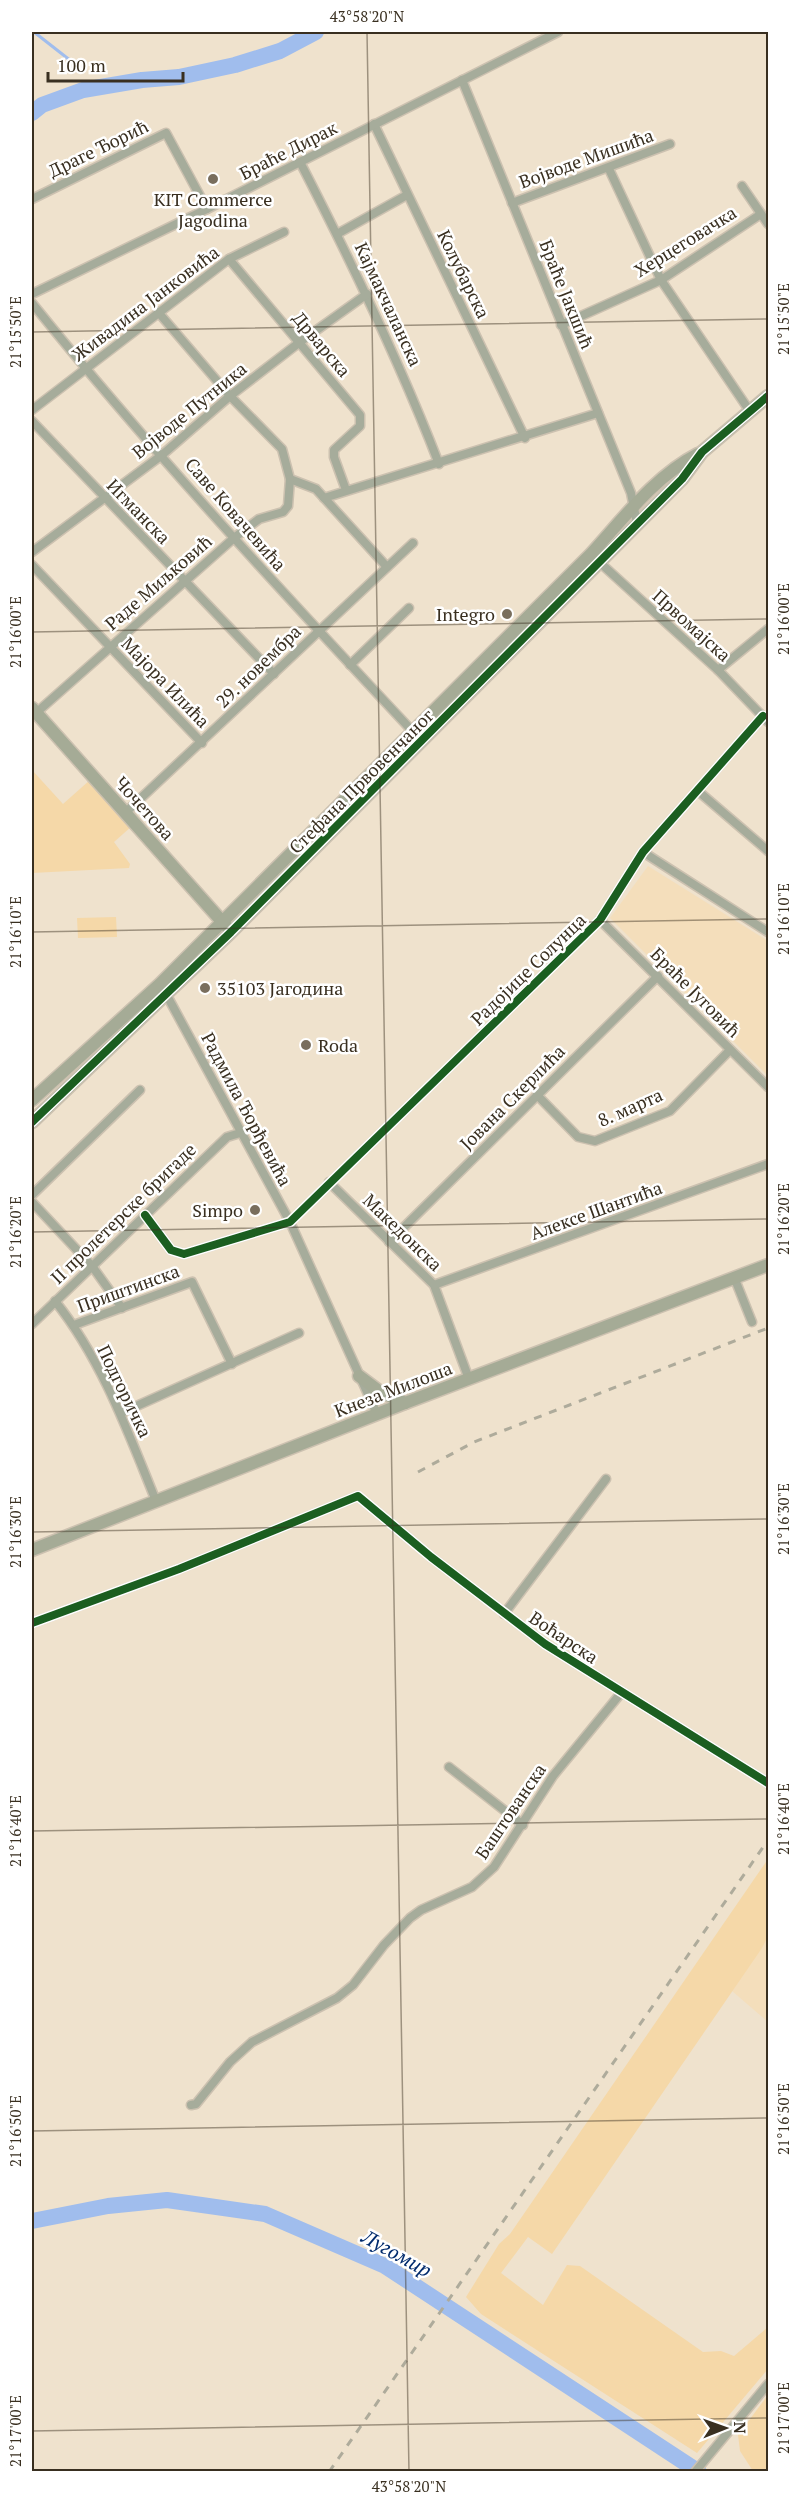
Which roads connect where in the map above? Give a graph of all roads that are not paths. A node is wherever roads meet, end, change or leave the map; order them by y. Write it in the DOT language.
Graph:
graph roads {
  1 [pos="558,32"];
  2 [pos="462,80"];
  3 [pos="374,124"];
  4 [pos="670,144"];
  5 [pos="300,162"];
  6 [pos="609,169"];
  7 [pos="742,186"];
  8 [pos="407,195"];
  9 [pos="32,199"];
  10 [pos="512,203"];
  11 [pos="207,210"];
  12 [pos="761,214"];
  13 [pos="768,224"];
  14 [pos="284,232"];
  15 [pos="337,234"];
  16 [pos="229,259"];
  17 [pos="661,279"];
  18 [pos="32,294"];
  19 [pos="367,294"];
  20 [pos="32,303"];
  21 [pos="158,312"];
  22 [pos="561,325"];
  23 [pos="300,342"];
  24 [pos="84,368"];
  25 [pos="230,396"];
  26 [pos="768,396"];
  27 [pos="32,410"];
  28 [pos="749,410"];
  29 [pos="598,413"];
  30 [pos="32,421"];
  31 [pos="525,438"];
  32 [pos="702,452"];
  33 [pos="162,455"];
  34 [pos="438,464"];
  35 [pos="291,479"];
  36 [pos="346,490"];
  37 [pos="324,498"];
  38 [pos="104,499"];
  39 [pos="634,506"];
  40 [pos="638,523"];
  41 [pos="234,538"];
  42 [pos="413,543"];
  43 [pos="32,552"];
  44 [pos="595,558"];
  45 [pos="32,565"];
  46 [pos="387,567"];
  47 [pos="183,581"];
  48 [pos="409,608"];
  49 [pos="768,628"];
  50 [pos="318,631"];
  51 [pos="109,646"];
  52 [pos="350,665"];
  53 [pos="718,670"];
  54 [pos="274,674"];
  55 [pos="34,710"];
  56 [pos="766,719"];
  57 [pos="412,730"];
  58 [pos="423,741"];
  59 [pos="202,743"];
  60 [pos="698,791"];
  61 [pos="125,813"];
  62 [pos="768,851"];
  63 [pos="643,852"];
  64 [pos="600,920"];
  65 [pos="222,922"];
  66 [pos="231,932"];
  67 [pos="768,932"];
  68 [pos="658,976"];
  69 [pos="163,988"];
  70 [pos="730,1050"];
  71 [pos="768,1087"];
  72 [pos="140,1090"];
  73 [pos="537,1095"];
  74 [pos="32,1100"];
  75 [pos="32,1122"];
  76 [pos="240,1133"];
  77 [pos="768,1164"];
  78 [pos="329,1182"];
  79 [pos="32,1195"];
  80 [pos="32,1202"];
  81 [pos="145,1215"];
  82 [pos="290,1222"];
  83 [pos="389,1242"];
  84 [pos="768,1265"];
  85 [pos="92,1266"];
  86 [pos="734,1277"];
  87 [pos="434,1285"];
  88 [pos="55,1301"];
  89 [pos="122,1308"];
  90 [pos="752,1322"];
  91 [pos="32,1324"];
  92 [pos="74,1325"];
  93 [pos="299,1334"];
  94 [pos="232,1364"];
  95 [pos="360,1376"];
  96 [pos="469,1378"];
  97 [pos="405,1403"];
  98 [pos="121,1413"];
  99 [pos="377,1414"];
  100 [pos="606,1479"];
  101 [pos="156,1501"];
  102 [pos="32,1550"];
  103 [pos="504,1614"];
  104 [pos="32,1623"];
  105 [pos="621,1693"];
  106 [pos="449,1767"];
  107 [pos="768,1783"];
  108 [pos="523,1825"];
  109 [pos="191,2105"];
  110 [pos="768,2384"];
  111 [pos="695,2472"];
  1 -- 2 [label="street, Браће Дирак"];
  2 -- 3 [label="street, Браће Дирак"];
  2 -- 10 [label="street, Браће Јакшић"];
  3 -- 5 [label="street, Браће Дирак"];
  3 -- 8 [label="street, Колубарска"];
  4 -- 6 [label="street, Војводе Мишића"];
  5 -- 11 [label="street, Браће Дирак"];
  5 -- 15 [label="street, Кајмакчаланска"];
  6 -- 10 [label="street, Војводе Мишића"];
  6 -- 17 [label="street"];
  7 -- 12 [label="street"];
  8 -- 15 [label="street"];
  8 -- 31 [label="street, Колубарска"];
  9 -- 11 [label="street, Драге Ђорић"];
  10 -- 22 [label="street, Браће Јакшић"];
  11 -- 18 [label="street, Браће Дирак"];
  12 -- 13 [label="street"];
  12 -- 17 [label="street, Херцеговачка"];
  14 -- 16 [label="street, Живадина Јанковића"];
  15 -- 19 [label="street, Кајмакчаланска"];
  16 -- 21 [label="street, Живадина Јанковића"];
  16 -- 23 [label="street, Дрварска"];
  17 -- 22 [label="street, Херцеговачка"];
  17 -- 28 [label="street"];
  19 -- 23 [label="street, Војводе Путника"];
  19 -- 34 [label="street, Кајмакчаланска"];
  20 -- 24 [label="street, Саве Ковачевића"];
  21 -- 24 [label="street, Живадина Јанковића"];
  21 -- 25 [label="street"];
  22 -- 29 [label="street, Браће Јакшић"];
  23 -- 25 [label="street, Војводе Путника"];
  23 -- 36 [label="street, Дрварска"];
  24 -- 27 [label="street, Живадина Јанковића"];
  24 -- 33 [label="street, Саве Ковачевића"];
  25 -- 33 [label="street, Војводе Путника"];
  25 -- 35 [label="street"];
  26 -- 28 [label="street"];
  28 -- 32 [label="street"];
  29 -- 31 [label="street"];
  29 -- 39 [label="street, Браће Јакшић"];
  30 -- 38 [label="street, Игманска"];
  31 -- 34 [label="street"];
  32 -- 39 [label="street, Стефана Првовенчаног"];
  32 -- 40 [label="street, Стефана Првовенчаног"];
  33 -- 38 [label="street, Војводе Путника"];
  33 -- 41 [label="street, Саве Ковачевића"];
  34 -- 36 [label="street"];
  35 -- 37 [label="street"];
  35 -- 41 [label="street, Раде Миљковић"];
  36 -- 37 [label="street"];
  37 -- 46 [label="street"];
  38 -- 43 [label="street, Војводе Путника"];
  38 -- 47 [label="street, Игманска"];
  39 -- 40 [label="street, Браће Јакшић"];
  39 -- 44 [label="street, Стефана Првовенчаног"];
  40 -- 44 [label="street, Стефана Првовенчаног"];
  41 -- 47 [label="street, Раде Миљковић"];
  41 -- 50 [label="street, Саве Ковачевића"];
  42 -- 46 [label="street, 29. новембра"];
  44 -- 53 [label="street, Првомајска"];
  44 -- 57 [label="street, Стефана Првовенчаног"];
  44 -- 58 [label="street, Стефана Првовенчаног"];
  45 -- 51 [label="street, Мајора Илића"];
  46 -- 50 [label="street, 29. новембра"];
  47 -- 51 [label="street, Раде Миљковић"];
  47 -- 54 [label="street, Игманска"];
  48 -- 52 [label="street"];
  49 -- 53 [label="street"];
  50 -- 52 [label="street, Саве Ковачевића"];
  50 -- 54 [label="street, 29. новембра"];
  51 -- 55 [label="street, Раде Миљковић"];
  51 -- 59 [label="street, Мајора Илића"];
  52 -- 57 [label="street, Саве Ковачевића"];
  53 -- 56 [label="street, Првомајска"];
  54 -- 59 [label="street, 29. новембра"];
  55 -- 61 [label="street, Чочетова"];
  56 -- 60 [label="street, Радојице Солунца"];
  57 -- 58 [label="street, Саве Ковачевића"];
  57 -- 65 [label="street, Стефана Првовенчаног"];
  58 -- 66 [label="street, Стефана Првовенчаног"];
  59 -- 61 [label="street, 29. новембра"];
  60 -- 62 [label="street"];
  60 -- 63 [label="street, Радојице Солунца"];
  61 -- 65 [label="street, Чочетова"];
  63 -- 64 [label="street, Радојице Солунца"];
  63 -- 67 [label="street"];
  64 -- 68 [label="street, Браће Југовић"];
  64 -- 78 [label="street, Радојице Солунца"];
  65 -- 66 [label="street, Чочетова"];
  65 -- 69 [label="street, Стефана Првовенчаног"];
  66 -- 69 [label="street, Стефана Првовенчаног"];
  68 -- 70 [label="street, Браће Југовић"];
  68 -- 73 [label="street, Јована Скерлића"];
  69 -- 74 [label="street, Стефана Првовенчаног"];
  69 -- 75 [label="street, Стефана Првовенчаног"];
  69 -- 76 [label="street, Радмила Ђорђевића"];
  70 -- 71 [label="street, Браће Југовић"];
  70 -- 73 [label="street, 8. марта"];
  72 -- 79 [label="street"];
  73 -- 83 [label="street, Јована Скерлића"];
  76 -- 81 [label="street, II пролетерске бригаде"];
  76 -- 82 [label="street, Радмила Ђорђевића"];
  77 -- 87 [label="street, Алексе Шантића"];
  78 -- 82 [label="street, Радојице Солунца"];
  78 -- 83 [label="street, Македонска"];
  80 -- 85 [label="street"];
  81 -- 82 [label="street"];
  81 -- 85 [label="street, II пролетерске бригаде"];
  82 -- 95 [label="street, Радмила Ђорђевића"];
  83 -- 87 [label="street, Македонска"];
  84 -- 86 [label="street, Кнеза Милоша"];
  85 -- 88 [label="street, II пролетерске бригаде"];
  85 -- 89 [label="street"];
  86 -- 90 [label="street"];
  86 -- 96 [label="street, Кнеза Милоша"];
  87 -- 96 [label="street, Македонска"];
  88 -- 91 [label="street, II пролетерске бригаде"];
  88 -- 92 [label="street, Подгоричка"];
  89 -- 92 [label="street, Приштинска"];
  89 -- 94 [label="street, Приштинска"];
  92 -- 98 [label="street, Подгоричка"];
  93 -- 94 [label="street"];
  94 -- 98 [label="street"];
  95 -- 97 [label="street"];
  95 -- 99 [label="street, Радмила Ђорђевића"];
  96 -- 97 [label="street, Кнеза Милоша"];
  97 -- 99 [label="street, Кнеза Милоша"];
  98 -- 101 [label="street, Подгоричка"];
  99 -- 101 [label="street, Кнеза Милоша"];
  100 -- 103 [label="street"];
  101 -- 102 [label="street, Кнеза Милоша"];
  103 -- 104 [label="street, Воћарска"];
  103 -- 105 [label="street, Воћарска"];
  105 -- 107 [label="street, Воћарска"];
  105 -- 108 [label="street, Баштованска"];
  106 -- 108 [label="street"];
  108 -- 109 [label="street, Баштованска"];
  110 -- 111 [label="street"];
}
